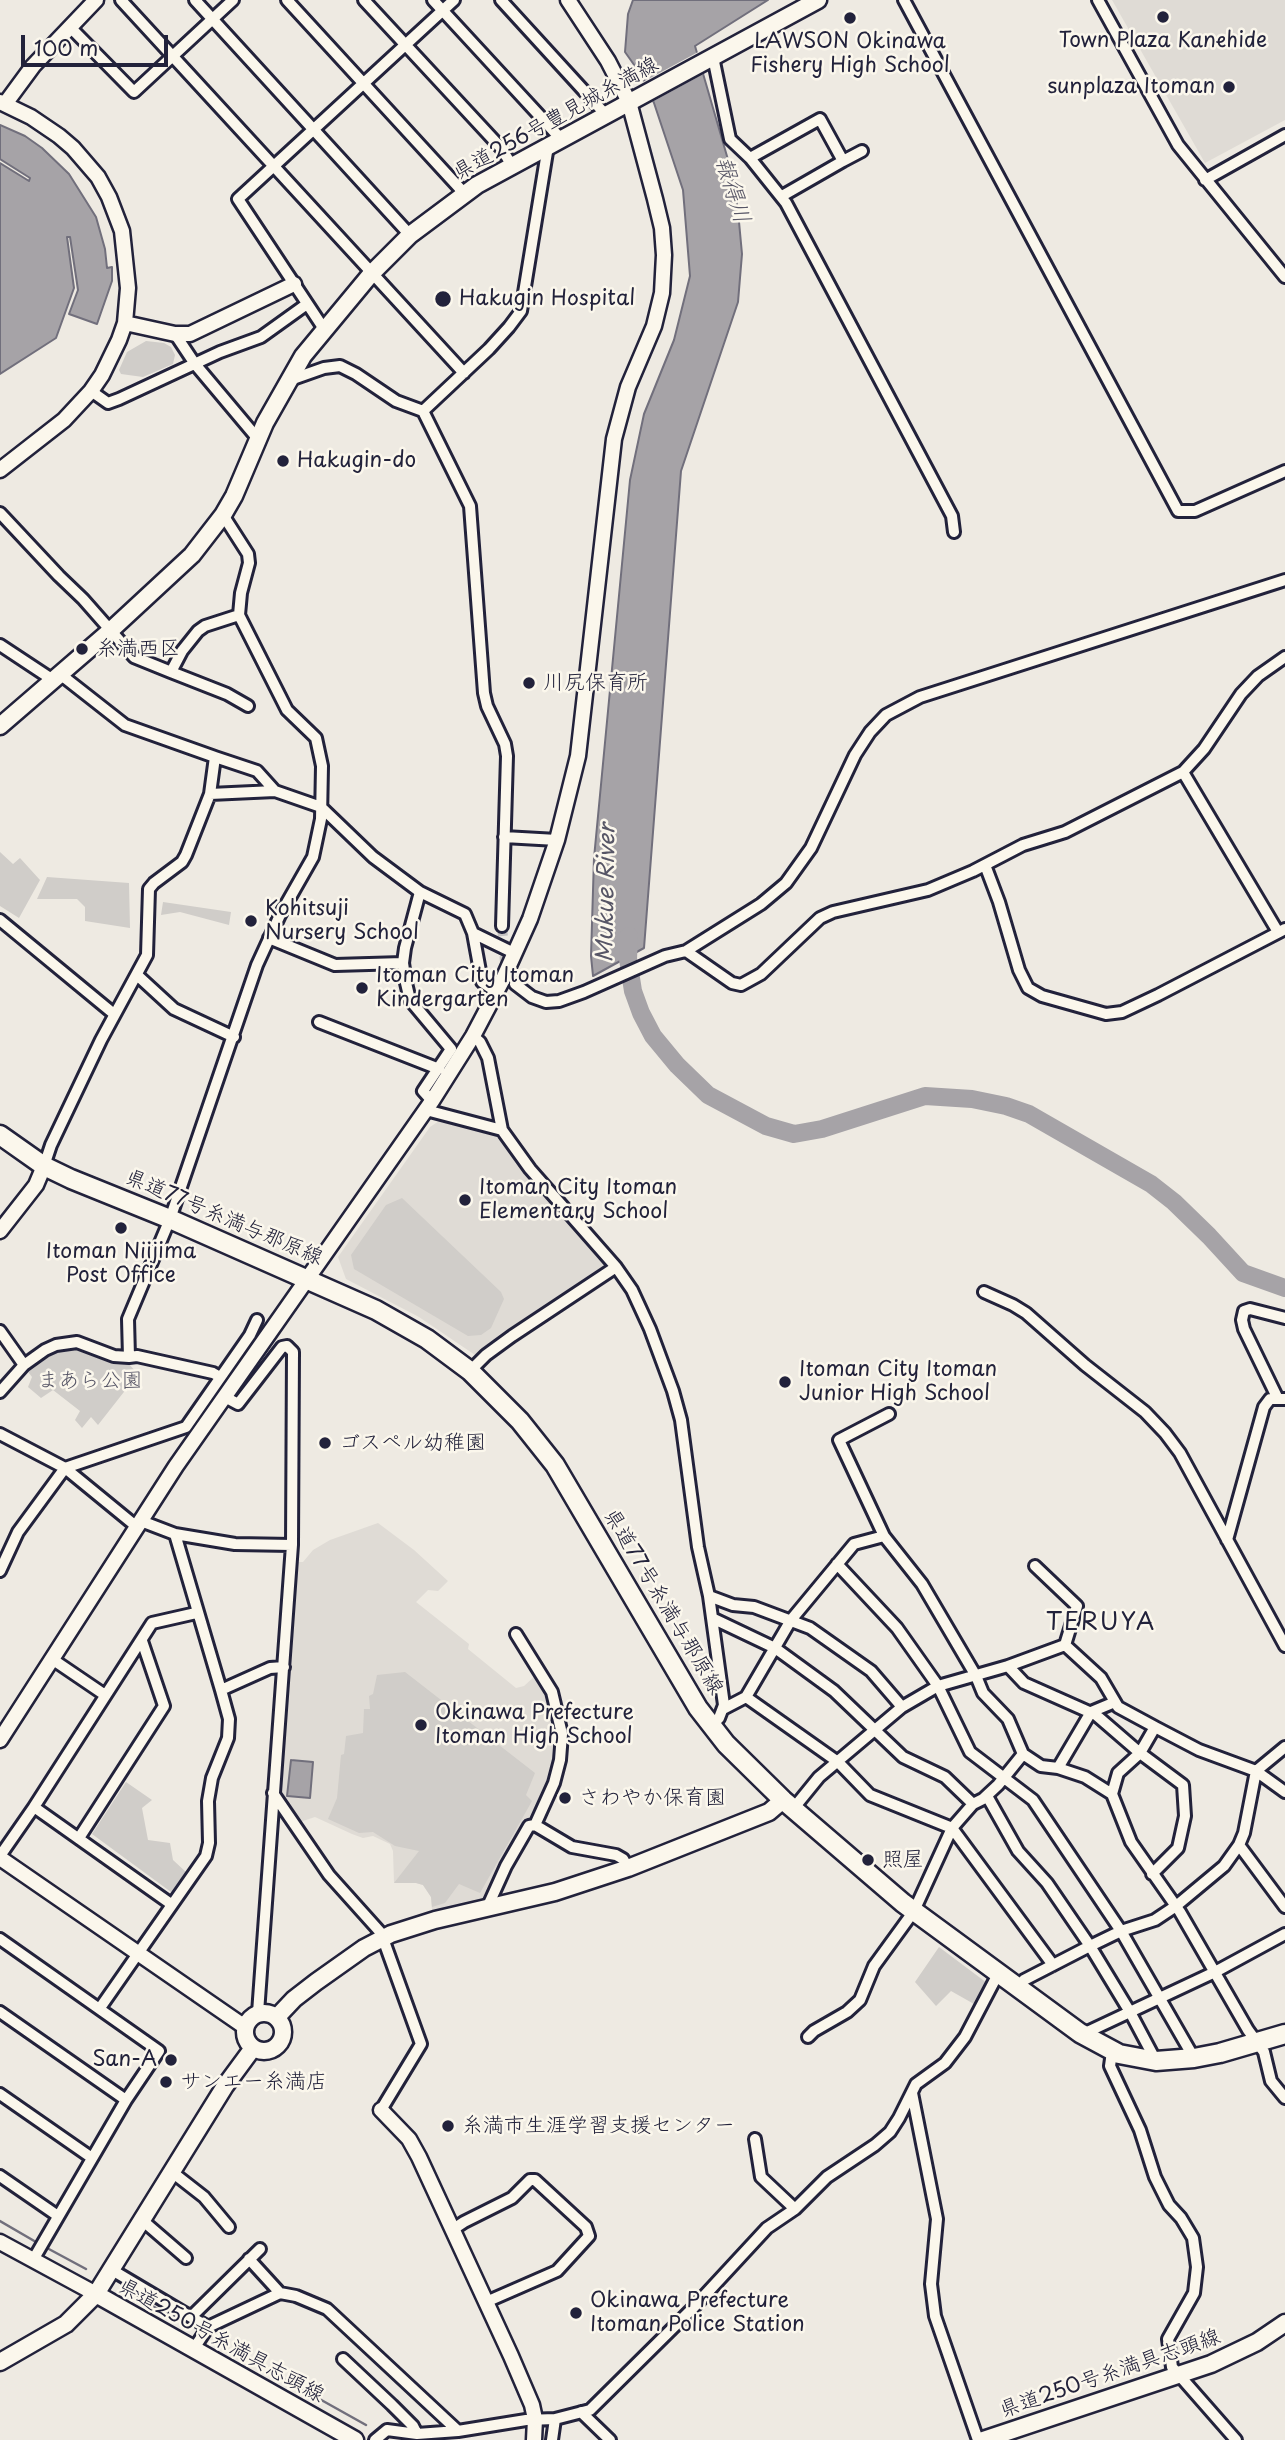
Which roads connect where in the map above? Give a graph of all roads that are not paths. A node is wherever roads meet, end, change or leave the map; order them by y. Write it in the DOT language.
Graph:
graph roads {
  1 [pos="96,0"];
  2 [pos="121,0"];
  3 [pos="194,0"];
  4 [pos="233,0"];
  5 [pos="287,0"];
  6 [pos="364,0"];
  7 [pos="433,0"];
  8 [pos="454,0"];
  9 [pos="501,0"];
  10 [pos="568,0"];
  11 [pos="818,0"];
  12 [pos="904,0"];
  13 [pos="1098,0"];
  14 [pos="443,11"];
  15 [pos="212,20"];
  16 [pos="70,27"];
  17 [pos="405,45"];
  18 [pos="173,56"];
  19 [pos="709,58"];
  20 [pos="364,83"];
  21 [pos="636,98"];
  22 [pos="3,103"];
  23 [pos="606,115"];
  24 [pos="314,130"];
  25 [pos="1285,135"];
  26 [pos="554,143"];
  27 [pos="862,151"];
  28 [pos="750,158"];
  29 [pos="843,161"];
  30 [pos="512,166"];
  31 [pos="274,167"];
  32 [pos="1205,180"];
  33 [pos="464,192"];
  34 [pos="782,196"];
  35 [pos="410,235"];
  36 [pos="371,274"];
  37 [pos="1285,277"];
  38 [pos="294,284"];
  39 [pos="307,304"];
  40 [pos="125,323"];
  41 [pos="324,329"];
  42 [pos="175,334"];
  43 [pos="195,364"];
  44 [pos="464,373"];
  45 [pos="287,381"];
  46 [pos="91,391"];
  47 [pos="423,411"];
  48 [pos="258,439"];
  49 [pos="0,470"];
  50 [pos="1285,471"];
  51 [pos="0,513"];
  52 [pos="223,515"];
  53 [pos="954,532"];
  54 [pos="1285,580"];
  55 [pos="239,615"];
  56 [pos="110,631"];
  57 [pos="0,645"];
  58 [pos="1285,657"];
  59 [pos="171,672"];
  60 [pos="56,677"];
  61 [pos="248,706"];
  62 [pos="0,726"];
  63 [pos="215,757"];
  64 [pos="1183,772"];
  65 [pos="275,791"];
  66 [pos="210,794"];
  67 [pos="321,807"];
  68 [pos="504,837"];
  69 [pos="557,840"];
  70 [pos="985,865"];
  71 [pos="420,892"];
  72 [pos="0,920"];
  73 [pos="502,926"];
  74 [pos="1282,930"];
  75 [pos="473,933"];
  76 [pos="269,938"];
  77 [pos="686,951"];
  78 [pos="514,953"];
  79 [pos="403,963"];
  80 [pos="137,975"];
  81 [pos="515,984"];
  82 [pos="497,992"];
  83 [pos="114,1014"];
  84 [pos="319,1022"];
  85 [pos="473,1036"];
  86 [pos="234,1037"];
  87 [pos="439,1069"];
  88 [pos="429,1105"];
  89 [pos="502,1130"];
  90 [pos="0,1135"];
  91 [pos="44,1166"];
  92 [pos="170,1219"];
  93 [pos="0,1231"];
  94 [pos="616,1267"];
  95 [pos="309,1279"];
  96 [pos="984,1292"];
  97 [pos="1285,1318"];
  98 [pos="257,1320"];
  99 [pos="0,1331"];
  100 [pos="130,1357"];
  101 [pos="24,1365"];
  102 [pos="470,1371"];
  103 [pos="220,1377"];
  104 [pos="0,1392"];
  105 [pos="225,1397"];
  106 [pos="1281,1398"];
  107 [pos="890,1414"];
  108 [pos="174,1432"];
  109 [pos="0,1434"];
  110 [pos="191,1444"];
  111 [pos="65,1468"];
  112 [pos="139,1524"];
  113 [pos="174,1534"];
  114 [pos="884,1536"];
  115 [pos="1227,1540"];
  116 [pos="292,1545"];
  117 [pos="837,1564"];
  118 [pos="1035,1566"];
  119 [pos="0,1571"];
  120 [pos="709,1595"];
  121 [pos="197,1613"];
  122 [pos="712,1618"];
  123 [pos="791,1620"];
  124 [pos="516,1634"];
  125 [pos="142,1641"];
  126 [pos="1065,1645"];
  127 [pos="1285,1646"];
  128 [pos="775,1648"];
  129 [pos="52,1659"];
  130 [pos="1008,1665"];
  131 [pos="284,1668"];
  132 [pos="976,1676"];
  133 [pos="938,1686"];
  134 [pos="221,1689"];
  135 [pos="105,1695"];
  136 [pos="746,1697"];
  137 [pos="1115,1702"];
  138 [pos="902,1706"];
  139 [pos="723,1709"];
  140 [pos="1091,1712"];
  141 [pos="711,1726"];
  142 [pos="1155,1727"];
  143 [pos="875,1729"];
  144 [pos="0,1740"];
  145 [pos="1285,1747"];
  146 [pos="1140,1753"];
  147 [pos="1023,1754"];
  148 [pos="838,1762"];
  149 [pos="1058,1768"];
  150 [pos="1256,1771"];
  151 [pos="1003,1779"];
  152 [pos="1285,1792"];
  153 [pos="273,1793"];
  154 [pos="1112,1794"];
  155 [pos="987,1796"];
  156 [pos="788,1804"];
  157 [pos="973,1804"];
  158 [pos="34,1807"];
  159 [pos="535,1825"];
  160 [pos="952,1828"];
  161 [pos="79,1838"];
  162 [pos="1239,1845"];
  163 [pos="0,1857"];
  164 [pos="628,1868"];
  165 [pos="1152,1874"];
  166 [pos="171,1904"];
  167 [pos="1176,1906"];
  168 [pos="1285,1907"];
  169 [pos="487,1908"];
  170 [pos="914,1911"];
  171 [pos="1121,1931"];
  172 [pos="1285,1934"];
  173 [pos="0,1939"];
  174 [pos="383,1939"];
  175 [pos="1090,1946"];
  176 [pos="137,1953"];
  177 [pos="1053,1965"];
  178 [pos="1214,1972"];
  179 [pos="998,1974"];
  180 [pos="1017,1988"];
  181 [pos="1160,1998"];
  182 [pos="100,2008"];
  183 [pos="0,2012"];
  184 [pos="1130,2012"];
  185 [pos="258,2013"];
  186 [pos="277,2017"];
  187 [pos="245,2027"];
  188 [pos="1285,2034"];
  189 [pos="1083,2035"];
  190 [pos="807,2037"];
  191 [pos="1256,2043"];
  192 [pos="253,2048"];
  193 [pos="1112,2052"];
  194 [pos="1194,2058"];
  195 [pos="1156,2061"];
  196 [pos="912,2093"];
  197 [pos="0,2094"];
  198 [pos="1285,2098"];
  199 [pos="126,2100"];
  200 [pos="381,2110"];
  201 [pos="755,2139"];
  202 [pos="92,2158"];
  203 [pos="172,2172"];
  204 [pos="0,2176"];
  205 [pos="795,2209"];
  206 [pos="58,2216"];
  207 [pos="142,2220"];
  208 [pos="229,2227"];
  209 [pos="452,2230"];
  210 [pos="0,2242"];
  211 [pos="260,2249"];
  212 [pos="186,2258"];
  213 [pos="249,2259"];
  214 [pos="33,2260"];
  215 [pos="112,2270"];
  216 [pos="280,2293"];
  217 [pos="96,2294"];
  218 [pos="486,2302"];
  219 [pos="192,2316"];
  220 [pos="1285,2323"];
  221 [pos="208,2326"];
  222 [pos="193,2350"];
  223 [pos="343,2359"];
  224 [pos="0,2362"];
  225 [pos="1178,2375"];
  226 [pos="581,2412"];
  227 [pos="535,2418"];
  228 [pos="555,2419"];
  229 [pos="458,2431"];
  230 [pos="417,2434"];
  231 [pos="355,2440"];
  232 [pos="375,2440"];
  233 [pos="534,2440"];
  234 [pos="552,2440"];
  235 [pos="610,2440"];
  236 [pos="980,2440"];
  237 [pos="1236,2440"];
  1 -- 16 [label="street"];
  2 -- 18 [label="street"];
  3 -- 15 [label="street"];
  4 -- 15 [label="street"];
  5 -- 20 [label="street"];
  6 -- 17 [label="street"];
  7 -- 14 [label="street"];
  8 -- 14 [label="street"];
  9 -- 23 [label="street"];
  10 -- 21 [label="street"];
  11 -- 19 [label="main road, 県道256号豊見城糸満線"];
  12 -- 50 [label="street"];
  13 -- 32 [label="street"];
  14 -- 17 [label="street"];
  14 -- 26 [label="street"];
  15 -- 18 [label="street"];
  15 -- 24 [label="street"];
  16 -- 18 [label="street"];
  16 -- 22 [label="street"];
  17 -- 20 [label="street"];
  17 -- 30 [label="street"];
  18 -- 31 [label="street"];
  19 -- 21 [label="main road, 県道256号豊見城糸満線"];
  19 -- 28 [label="street"];
  20 -- 24 [label="street"];
  20 -- 33 [label="street"];
  21 -- 23 [label="main road, 県道256号豊見城糸満線"];
  21 -- 69 [label="street"];
  22 -- 40 [label="street"];
  23 -- 26 [label="main road, 県道256号豊見城糸満線"];
  24 -- 31 [label="street"];
  24 -- 35 [label="street"];
  25 -- 32 [label="street"];
  26 -- 30 [label="main road, 県道256号豊見城糸満線"];
  26 -- 44 [label="street"];
  27 -- 29 [label="street"];
  28 -- 29 [label="street"];
  28 -- 34 [label="street"];
  29 -- 34 [label="street"];
  30 -- 33 [label="main road, 県道256号豊見城糸満線"];
  31 -- 36 [label="street"];
  31 -- 38 [label="street"];
  32 -- 37 [label="street"];
  33 -- 35 [label="main road, 県道256号豊見城糸満線"];
  34 -- 53 [label="street"];
  35 -- 36 [label="main road, 県道256号豊見城糸満線"];
  36 -- 41 [label="main road, 県道256号豊見城糸満線"];
  36 -- 44 [label="street"];
  38 -- 39 [label="street"];
  38 -- 42 [label="street"];
  39 -- 41 [label="street"];
  39 -- 43 [label="street"];
  40 -- 42 [label="street"];
  40 -- 46 [label="street"];
  41 -- 45 [label="main road, 県道256号豊見城糸満線"];
  42 -- 43 [label="street"];
  43 -- 46 [label="street"];
  43 -- 48 [label="street"];
  44 -- 47 [label="street"];
  45 -- 47 [label="street"];
  45 -- 48 [label="main road, 県道256号豊見城糸満線"];
  46 -- 49 [label="street"];
  47 -- 68 [label="street"];
  48 -- 52 [label="main road, 県道256号豊見城糸満線"];
  51 -- 56 [label="street"];
  52 -- 55 [label="street"];
  52 -- 56 [label="main road, 県道256号豊見城糸満線"];
  54 -- 77 [label="street"];
  55 -- 59 [label="street"];
  55 -- 67 [label="street"];
  56 -- 59 [label="street"];
  56 -- 60 [label="main road, 県道256号豊見城糸満線"];
  57 -- 60 [label="street"];
  58 -- 64 [label="street"];
  59 -- 61 [label="street"];
  60 -- 62 [label="main road, 県道256号豊見城糸満線"];
  60 -- 63 [label="street"];
  63 -- 65 [label="street"];
  63 -- 66 [label="street"];
  64 -- 70 [label="street"];
  64 -- 74 [label="street"];
  65 -- 66 [label="street"];
  65 -- 67 [label="street"];
  66 -- 80 [label="street"];
  67 -- 71 [label="street"];
  67 -- 76 [label="street"];
  68 -- 69 [label="street"];
  68 -- 73 [label="street"];
  69 -- 78 [label="street"];
  70 -- 74 [label="street"];
  70 -- 77 [label="street"];
  71 -- 75 [label="street"];
  71 -- 79 [label="street"];
  72 -- 83 [label="street"];
  75 -- 78 [label="street"];
  75 -- 82 [label="street"];
  76 -- 79 [label="street"];
  76 -- 86 [label="street"];
  77 -- 81 [label="street"];
  78 -- 82 [label="street"];
  79 -- 87 [label="street"];
  80 -- 83 [label="street"];
  80 -- 86 [label="street"];
  82 -- 85 [label="street"];
  83 -- 91 [label="street"];
  84 -- 87 [label="street"];
  85 -- 88 [label="street"];
  85 -- 89 [label="street"];
  86 -- 92 [label="street"];
  87 -- 88 [label="street"];
  88 -- 89 [label="street"];
  88 -- 95 [label="street"];
  89 -- 94 [label="street"];
  90 -- 91 [label="main road, 県道77号糸満与那原線"];
  91 -- 92 [label="main road, 県道77号糸満与那原線"];
  91 -- 93 [label="street"];
  92 -- 95 [label="main road, 県道77号糸満与那原線"];
  92 -- 100 [label="street"];
  94 -- 102 [label="street"];
  94 -- 120 [label="street"];
  95 -- 102 [label="main road, 県道77号糸満与那原線"];
  95 -- 105 [label="street"];
  96 -- 115 [label="street"];
  97 -- 106 [label="street"];
  98 -- 103 [label="street"];
  99 -- 101 [label="street"];
  100 -- 101 [label="street"];
  100 -- 103 [label="street"];
  101 -- 104 [label="street"];
  102 -- 141 [label="main road, 県道77号糸満与那原線"];
  103 -- 108 [label="street"];
  105 -- 110 [label="street"];
  105 -- 116 [label="street"];
  106 -- 115 [label="street"];
  107 -- 114 [label="street"];
  108 -- 110 [label="street"];
  108 -- 111 [label="street"];
  109 -- 111 [label="street"];
  110 -- 112 [label="street"];
  111 -- 112 [label="street"];
  111 -- 119 [label="street"];
  112 -- 113 [label="street"];
  112 -- 129 [label="street"];
  113 -- 116 [label="street"];
  113 -- 121 [label="street"];
  114 -- 117 [label="street"];
  114 -- 132 [label="street"];
  115 -- 127 [label="street"];
  116 -- 131 [label="street"];
  117 -- 123 [label="street"];
  117 -- 133 [label="street"];
  118 -- 126 [label="street"];
  120 -- 122 [label="street"];
  120 -- 123 [label="street"];
  121 -- 125 [label="street"];
  121 -- 134 [label="street"];
  122 -- 128 [label="street"];
  122 -- 139 [label="street"];
  123 -- 128 [label="street"];
  123 -- 138 [label="street"];
  124 -- 159 [label="street"];
  125 -- 135 [label="street"];
  125 -- 161 [label="street"];
  126 -- 130 [label="street"];
  126 -- 137 [label="street"];
  128 -- 136 [label="street"];
  128 -- 143 [label="street"];
  129 -- 135 [label="street"];
  129 -- 144 [label="street"];
  130 -- 132 [label="street"];
  130 -- 140 [label="street"];
  131 -- 134 [label="street"];
  131 -- 153 [label="street"];
  132 -- 133 [label="street"];
  132 -- 147 [label="street"];
  133 -- 138 [label="street"];
  133 -- 151 [label="street"];
  134 -- 166 [label="street"];
  135 -- 158 [label="street"];
  136 -- 139 [label="street"];
  136 -- 148 [label="street"];
  137 -- 140 [label="street"];
  137 -- 142 [label="street"];
  138 -- 143 [label="street"];
  139 -- 141 [label="street"];
  140 -- 146 [label="street"];
  140 -- 149 [label="street"];
  141 -- 156 [label="main road, 県道77号糸満与那原線"];
  142 -- 146 [label="street"];
  142 -- 150 [label="street"];
  143 -- 148 [label="street"];
  143 -- 157 [label="street"];
  145 -- 150 [label="street"];
  146 -- 154 [label="street"];
  146 -- 165 [label="street"];
  147 -- 149 [label="street"];
  147 -- 151 [label="street"];
  148 -- 156 [label="street"];
  148 -- 160 [label="street"];
  149 -- 154 [label="street"];
  150 -- 152 [label="street"];
  150 -- 162 [label="street"];
  151 -- 155 [label="street"];
  151 -- 171 [label="street"];
  153 -- 174 [label="street"];
  153 -- 185 [label="street"];
  154 -- 165 [label="street"];
  155 -- 157 [label="street"];
  155 -- 175 [label="street"];
  156 -- 164 [label="main road"];
  156 -- 170 [label="main road, 県道77号糸満与那原線"];
  157 -- 160 [label="street"];
  158 -- 161 [label="street"];
  158 -- 163 [label="street"];
  159 -- 164 [label="street"];
  159 -- 169 [label="street"];
  160 -- 170 [label="street"];
  160 -- 177 [label="street"];
  161 -- 166 [label="street"];
  162 -- 167 [label="street"];
  162 -- 168 [label="street"];
  163 -- 176 [label="street"];
  164 -- 169 [label="main road"];
  165 -- 167 [label="street"];
  166 -- 176 [label="street"];
  167 -- 171 [label="street"];
  167 -- 178 [label="street"];
  169 -- 174 [label="main road"];
  170 -- 179 [label="main road, 県道77号糸満与那原線"];
  170 -- 190 [label="street"];
  171 -- 175 [label="street"];
  171 -- 181 [label="street"];
  172 -- 178 [label="street"];
  173 -- 182 [label="street"];
  174 -- 186 [label="main road"];
  174 -- 200 [label="street"];
  175 -- 177 [label="street"];
  175 -- 184 [label="street"];
  176 -- 182 [label="street"];
  176 -- 187 [label="street"];
  177 -- 180 [label="street"];
  178 -- 181 [label="street"];
  178 -- 191 [label="street"];
  179 -- 180 [label="main road, 県道77号糸満与那原線"];
  179 -- 196 [label="street"];
  180 -- 189 [label="main road, 県道77号糸満与那原線"];
  181 -- 184 [label="street"];
  181 -- 194 [label="street"];
  182 -- 199 [label="street"];
  183 -- 199 [label="street"];
  184 -- 189 [label="street"];
  184 -- 195 [label="street"];
  185 -- 186 [label="main road"];
  185 -- 187 [label="main road"];
  186 -- 192 [label="main road"];
  187 -- 192 [label="main road"];
  188 -- 191 [label="main road, 県道77号糸満与那原線"];
  189 -- 193 [label="main road, 県道77号糸満与那原線"];
  191 -- 194 [label="main road, 県道77号糸満与那原線"];
  191 -- 198 [label="street"];
  192 -- 203 [label="main road"];
  193 -- 195 [label="main road, 県道77号糸満与那原線"];
  193 -- 225 [label="street"];
  194 -- 195 [label="main road, 県道77号糸満与那原線"];
  196 -- 205 [label="street"];
  196 -- 236 [label="street"];
  197 -- 202 [label="street"];
  199 -- 202 [label="street"];
  200 -- 209 [label="street"];
  201 -- 205 [label="street"];
  202 -- 206 [label="street"];
  203 -- 207 [label="main road"];
  203 -- 208 [label="street"];
  204 -- 206 [label="street"];
  205 -- 226 [label="street"];
  206 -- 214 [label="street"];
  207 -- 212 [label="street"];
  207 -- 215 [label="main road"];
  209 -- 218 [label="street"];
  209 -- 218 [label="street"];
  210 -- 214 [label="street"];
  211 -- 213 [label="street"];
  213 -- 216 [label="street"];
  213 -- 219 [label="street"];
  214 -- 217 [label="street"];
  215 -- 217 [label="main road"];
  215 -- 219 [label="street"];
  216 -- 221 [label="street"];
  216 -- 229 [label="street"];
  217 -- 222 [label="main road, 県道250号糸満具志頭線"];
  217 -- 224 [label="main road, 県道250号糸満具志頭線"];
  218 -- 227 [label="street"];
  219 -- 221 [label="street"];
  220 -- 225 [label="main road, 県道250号糸満具志頭線"];
  221 -- 222 [label="street"];
  222 -- 231 [label="main road, 県道250号糸満具志頭線"];
  223 -- 230 [label="street"];
  225 -- 236 [label="main road, 県道250号糸満具志頭線"];
  225 -- 237 [label="street"];
  226 -- 228 [label="street"];
  226 -- 235 [label="street"];
  227 -- 228 [label="street"];
  227 -- 229 [label="street"];
  227 -- 233 [label="street"];
  228 -- 234 [label="street"];
  229 -- 230 [label="street"];
  230 -- 232 [label="street"];
}
